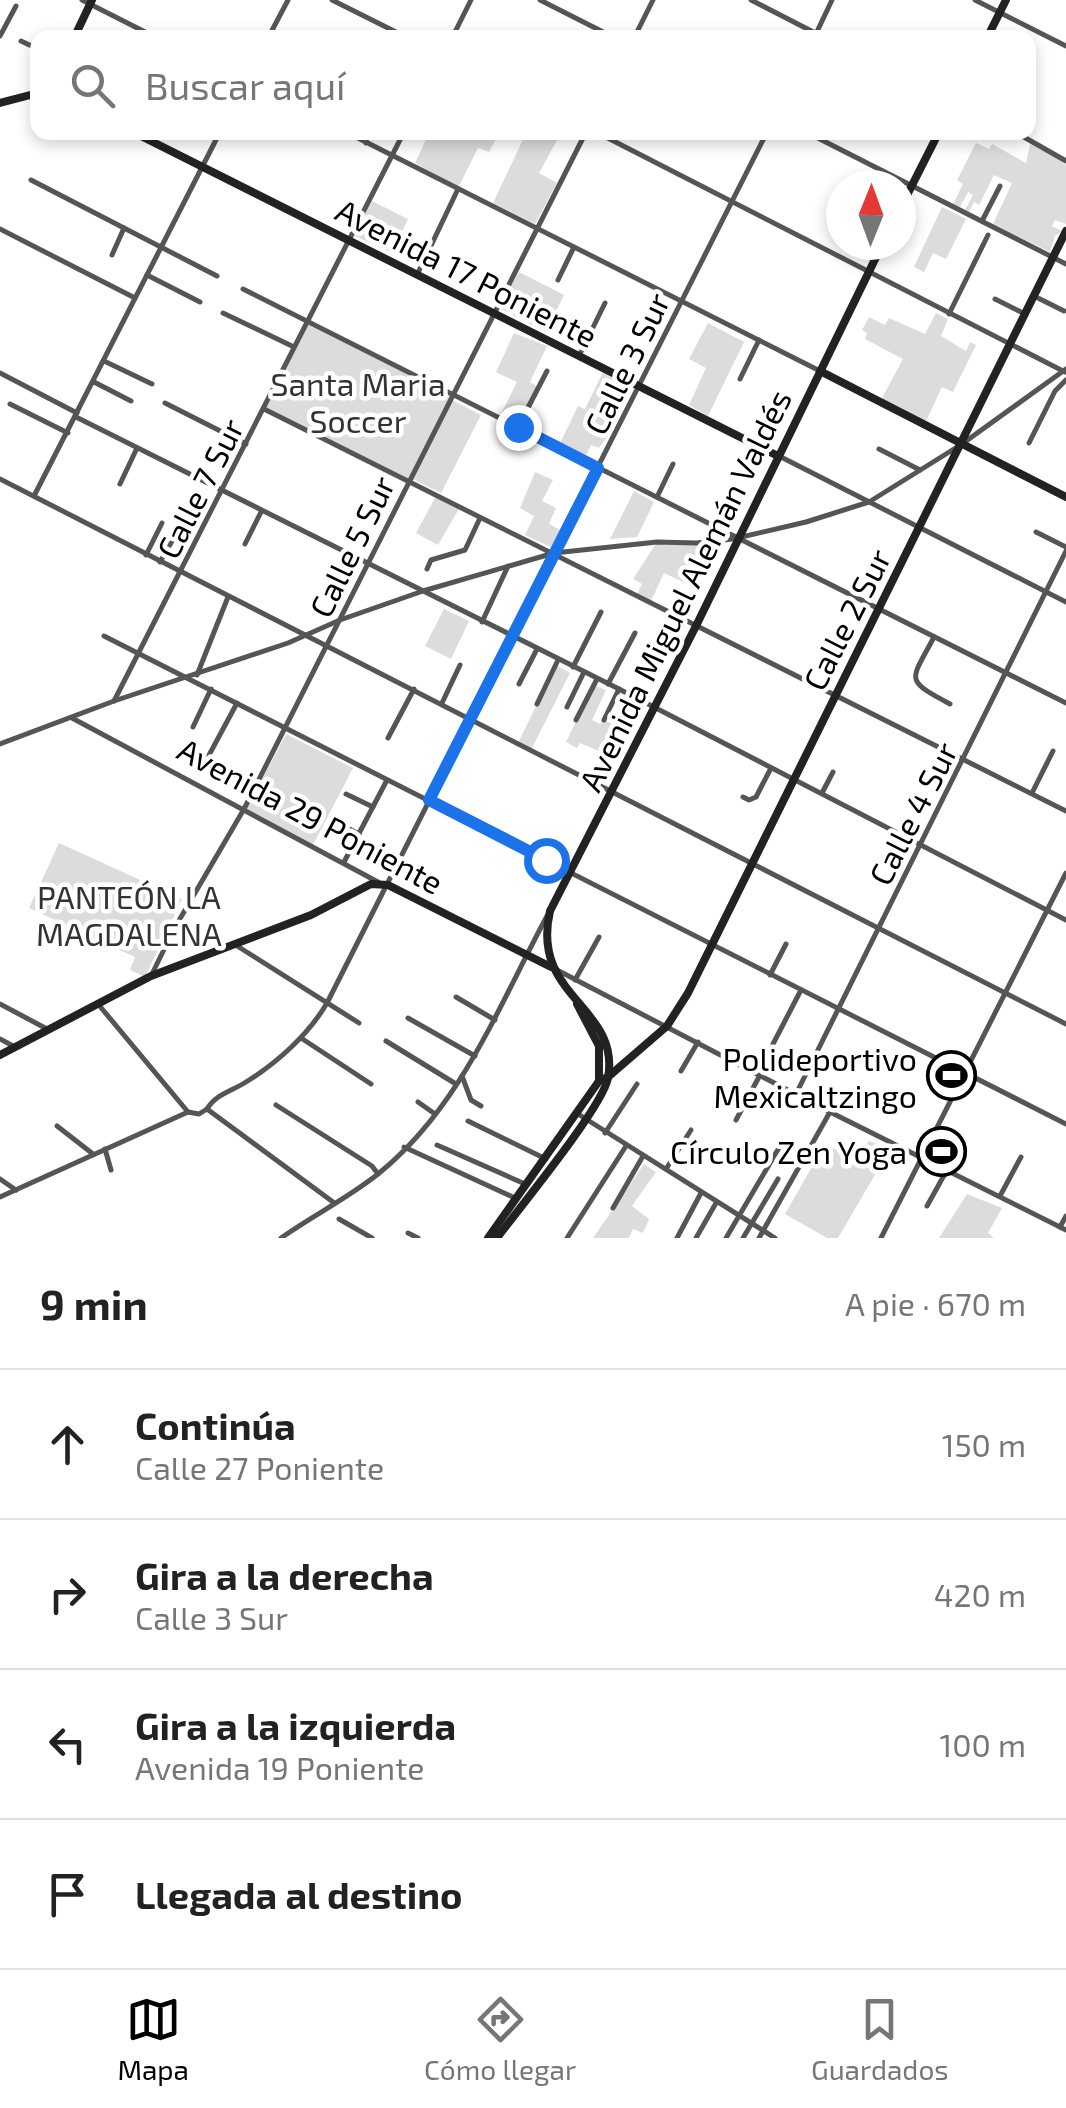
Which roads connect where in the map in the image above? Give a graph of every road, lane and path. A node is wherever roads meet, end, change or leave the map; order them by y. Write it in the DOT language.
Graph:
graph roads {
  1 [pos="288,0"];
  2 [pos="332,0"];
  3 [pos="471,0"];
  4 [pos="540,0"];
  5 [pos="653,0"];
  6 [pos="751,0"];
  7 [pos="832,0"];
  8 [pos="975,0"];
  9 [pos="1006,0"];
  10 [pos="88,1"];
  11 [pos="16,6"];
  12 [pos="1000,12"];
  13 [pos="77,30"];
  14 [pos="142,30"];
  15 [pos="272,30"];
  16 [pos="392,30"];
  17 [pos="456,30"];
  18 [pos="599,30"];
  19 [pos="638,30"];
  20 [pos="806,30"];
  21 [pos="817,30"];
  22 [pos="991,30"];
  23 [pos="1035,30"];
  24 [pos="1036,31"];
  25 [pos="0,36"];
  26 [pos="21,42"];
  27 [pos="30,46"];
  28 [pos="1066,46"];
  29 [pos="30,95"];
  30 [pos="0,104"];
  31 [pos="157,140"];
  32 [pos="216,140"];
  33 [pos="360,140"];
  34 [pos="366,140"];
  35 [pos="400,140"];
  36 [pos="582,140"];
  37 [pos="611,140"];
  38 [pos="763,140"];
  39 [pos="822,140"];
  40 [pos="934,140"];
  41 [pos="1029,140"];
  42 [pos="366,143"];
  43 [pos="392,156"];
  44 [pos="1066,161"];
  45 [pos="203,167"];
  46 [pos="882,170"];
  47 [pos="916,177"];
  48 [pos="31,180"];
  49 [pos="1000,186"];
  50 [pos="916,187"];
  51 [pos="458,189"];
  52 [pos="731,202"];
  53 [pos="982,221"];
  54 [pos="124,228"];
  55 [pos="537,228"];
  56 [pos="0,229"];
  57 [pos="1065,234"];
  58 [pos="988,235"];
  59 [pos="350,241"];
  60 [pos="161,247"];
  61 [pos="574,247"];
  62 [pos="112,255"];
  63 [pos="1052,257"];
  64 [pos="874,260"];
  65 [pos="1066,264"];
  66 [pos="868,273"];
  67 [pos="148,275"];
  68 [pos="417,275"];
  69 [pos="218,276"];
  70 [pos="558,280"];
  71 [pos="243,289"];
  72 [pos="1034,296"];
  73 [pos="136,298"];
  74 [pos="995,299"];
  75 [pos="682,300"];
  76 [pos="200,302"];
  77 [pos="605,303"];
  78 [pos="1064,311"];
  79 [pos="222,313"];
  80 [pos="494,314"];
  81 [pos="949,314"];
  82 [pos="1024,314"];
  83 [pos="308,321"];
  84 [pos="759,340"];
  85 [pos="1010,344"];
  86 [pos="294,347"];
  87 [pos="579,356"];
  88 [pos="104,361"];
  89 [pos="547,371"];
  90 [pos="820,371"];
  91 [pos="1065,371"];
  92 [pos="0,372"];
  93 [pos="740,378"];
  94 [pos="1066,380"];
  95 [pos="94,382"];
  96 [pos="152,384"];
  97 [pos="640,386"];
  98 [pos="452,394"];
  99 [pos="131,400"];
  100 [pos="165,402"];
  101 [pos="10,404"];
  102 [pos="264,409"];
  103 [pos="77,415"];
  104 [pos="518,427"];
  105 [pos="68,434"];
  106 [pos="1029,443"];
  107 [pos="246,444"];
  108 [pos="962,444"];
  109 [pos="136,448"];
  110 [pos="879,449"];
  111 [pos="778,456"];
  112 [pos="673,464"];
  113 [pos="598,468"];
  114 [pos="921,470"];
  115 [pos="0,479"];
  116 [pos="408,482"];
  117 [pos="120,484"];
  118 [pos="222,492"];
  119 [pos="34,496"];
  120 [pos="1066,497"];
  121 [pos="657,498"];
  122 [pos="869,502"];
  123 [pos="261,512"];
  124 [pos="480,518"];
  125 [pos="184,520"];
  126 [pos="162,523"];
  127 [pos="920,528"];
  128 [pos="1036,532"];
  129 [pos="738,538"];
  130 [pos="245,544"];
  131 [pos="1066,549"];
  132 [pos="554,553"];
  133 [pos="146,555"];
  134 [pos="160,562"];
  135 [pos="369,564"];
  136 [pos="508,566"];
  137 [pos="426,570"];
  138 [pos="181,573"];
  139 [pos="423,591"];
  140 [pos="1047,593"];
  141 [pos="228,596"];
  142 [pos="1066,602"];
  143 [pos="880,609"];
  144 [pos="601,612"];
  145 [pos="340,620"];
  146 [pos="482,622"];
  147 [pos="696,626"];
  148 [pos="635,633"];
  149 [pos="308,635"];
  150 [pos="104,636"];
  151 [pos="934,636"];
  152 [pos="514,637"];
  153 [pos="327,646"];
  154 [pos="537,649"];
  155 [pos="139,652"];
  156 [pos="558,660"];
  157 [pos="460,664"];
  158 [pos="573,666"];
  159 [pos="584,672"];
  160 [pos="1008,673"];
  161 [pos="194,676"];
  162 [pos="598,679"];
  163 [pos="519,684"];
  164 [pos="608,684"];
  165 [pos="414,688"];
  166 [pos="211,689"];
  167 [pos="619,690"];
  168 [pos="837,694"];
  169 [pos="114,701"];
  170 [pos="235,702"];
  171 [pos="442,703"];
  172 [pos="1066,703"];
  173 [pos="537,704"];
  174 [pos="950,704"];
  175 [pos="567,707"];
  176 [pos="654,708"];
  177 [pos="72,718"];
  178 [pos="472,719"];
  179 [pos="576,720"];
  180 [pos="604,720"];
  181 [pos="192,727"];
  182 [pos="285,728"];
  183 [pos="388,738"];
  184 [pos="0,744"];
  185 [pos="1053,751"];
  186 [pos="964,759"];
  187 [pos="770,768"];
  188 [pos="201,770"];
  189 [pos="833,772"];
  190 [pos="387,779"];
  191 [pos="795,779"];
  192 [pos="612,792"];
  193 [pos="1032,792"];
  194 [pos="346,794"];
  195 [pos="822,794"];
  196 [pos="742,797"];
  197 [pos="429,800"];
  198 [pos="373,808"];
  199 [pos="244,809"];
  200 [pos="1066,811"];
  201 [pos="332,820"];
  202 [pos="359,834"];
  203 [pos="921,845"];
  204 [pos="344,862"];
  205 [pos="751,864"];
  206 [pos="570,873"];
  207 [pos="1066,873"];
  208 [pos="384,884"];
  209 [pos="1047,910"];
  210 [pos="550,911"];
  211 [pos="1066,920"];
  212 [pos="880,928"];
  213 [pos="599,937"];
  214 [pos="234,944"];
  215 [pos="711,944"];
  216 [pos="786,944"];
  217 [pos="527,955"];
  218 [pos="552,967"];
  219 [pos="770,975"];
  220 [pos="150,976"];
  221 [pos="575,980"];
  222 [pos="801,990"];
  223 [pos="1004,992"];
  224 [pos="456,998"];
  225 [pos="328,1003"];
  226 [pos="0,1004"];
  227 [pos="98,1004"];
  228 [pos="839,1009"];
  229 [pos="408,1018"];
  230 [pos="495,1020"];
  231 [pos="359,1023"];
  232 [pos="1066,1024"];
  233 [pos="666,1026"];
  234 [pos="49,1030"];
  235 [pos="301,1038"];
  236 [pos="0,1039"];
  237 [pos="386,1041"];
  238 [pos="698,1042"];
  239 [pos="773,1044"];
  240 [pos="16,1047"];
  241 [pos="0,1056"];
  242 [pos="475,1056"];
  243 [pos="681,1071"];
  244 [pos="965,1071"];
  245 [pos="760,1074"];
  246 [pos="462,1076"];
  247 [pos="604,1079"];
  248 [pos="371,1084"];
  249 [pos="457,1084"];
  250 [pos="637,1084"];
  251 [pos="796,1094"];
  252 [pos="418,1102"];
  253 [pos="276,1105"];
  254 [pos="482,1106"];
  255 [pos="206,1109"];
  256 [pos="188,1112"];
  257 [pos="830,1112"];
  258 [pos="435,1114"];
  259 [pos="581,1117"];
  260 [pos="736,1120"];
  261 [pos="468,1121"];
  262 [pos="1066,1124"];
  263 [pos="57,1126"];
  264 [pos="691,1130"];
  265 [pos="605,1133"];
  266 [pos="783,1140"];
  267 [pos="437,1144"];
  268 [pos="626,1146"];
  269 [pos="404,1147"];
  270 [pos="105,1150"];
  271 [pos="94,1154"];
  272 [pos="643,1156"];
  273 [pos="1022,1157"];
  274 [pos="546,1159"];
  275 [pos="924,1159"];
  276 [pos="110,1170"];
  277 [pos="666,1170"];
  278 [pos="947,1170"];
  279 [pos="378,1174"];
  280 [pos="0,1179"];
  281 [pos="778,1179"];
  282 [pos="526,1184"];
  283 [pos="16,1190"];
  284 [pos="701,1193"];
  285 [pos="1,1196"];
  286 [pos="1000,1196"];
  287 [pos="516,1198"];
  288 [pos="332,1202"];
  289 [pos="716,1202"];
  290 [pos="927,1206"];
  291 [pos="612,1208"];
  292 [pos="738,1216"];
  293 [pos="1066,1216"];
  294 [pos="340,1219"];
  295 [pos="751,1224"];
  296 [pos="1063,1228"];
  297 [pos="408,1233"];
  298 [pos="761,1234"];
  299 [pos="281,1238"];
  300 [pos="372,1238"];
  301 [pos="418,1238"];
  302 [pos="488,1238"];
  303 [pos="497,1238"];
  304 [pos="567,1238"];
  305 [pos="677,1238"];
  306 [pos="696,1238"];
  307 [pos="726,1238"];
  308 [pos="743,1238"];
  309 [pos="774,1238"];
  310 [pos="881,1238"];
  1 -- 15 [label="street"];
  2 -- 16 [label="street"];
  3 -- 17 [label="street"];
  4 -- 18 [label="street"];
  5 -- 19 [label="street"];
  6 -- 20 [label="street"];
  7 -- 21 [label="street"];
  8 -- 12 [label="street"];
  9 -- 12 [label="main road"];
  10 -- 13 [label="main road"];
  10 -- 14 [label="street"];
  11 -- 25 [label="street"];
  12 -- 22 [label="main road"];
  12 -- 23 [label="street"];
  24 -- 28 [label="street"];
  26 -- 27 [label="street"];
  29 -- 30 [label="main road"];
  31 -- 45 [label="main road, Avenida 17 Poniente"];
  32 -- 45 [label="street"];
  33 -- 42 [label="street"];
  34 -- 42 [label="street"];
  35 -- 43 [label="street, Calle 7 Sur"];
  36 -- 55 [label="street, Calle 5 Sur"];
  37 -- 52 [label="street"];
  38 -- 52 [label="street, Calle 3 Sur"];
  39 -- 46 [label="street"];
  40 -- 47 [label="main road"];
  41 -- 44 [label="street"];
  42 -- 43 [label="street"];
  43 -- 51 [label="street"];
  43 -- 59 [label="street, Calle 7 Sur"];
  45 -- 59 [label="main road, Avenida 17 Poniente"];
  45 -- 60 [label="street"];
  48 -- 54 [label="street"];
  49 -- 53 [label="street"];
  50 -- 53 [label="street"];
  51 -- 55 [label="street"];
  51 -- 68 [label="street"];
  52 -- 66 [label="street"];
  52 -- 75 [label="street, Calle 3 Sur"];
  53 -- 63 [label="street"];
  54 -- 60 [label="street"];
  54 -- 62 [label="street"];
  55 -- 61 [label="street"];
  55 -- 80 [label="street, Calle 5 Sur"];
  56 -- 73 [label="street"];
  57 -- 63 [label="main road, Calle 2 Sur"];
  58 -- 81 [label="street"];
  59 -- 68 [label="main road, Avenida 17 Poniente"];
  59 -- 83 [label="street, Calle 7 Sur"];
  60 -- 67 [label="street"];
  60 -- 69 [label="street"];
  61 -- 70 [label="street"];
  61 -- 75 [label="street"];
  63 -- 65 [label="street"];
  63 -- 72 [label="main road, Calle 2 Sur"];
  64 -- 66 [label="main road, Avenida Miguel Alemán Valdés"];
  66 -- 81 [label="street"];
  66 -- 90 [label="main road, Avenida Miguel Alemán Valdés"];
  67 -- 73 [label="street"];
  67 -- 76 [label="street"];
  68 -- 80 [label="main road, Avenida 17 Poniente"];
  71 -- 83 [label="street"];
  72 -- 78 [label="street"];
  72 -- 82 [label="main road, Calle 2 Sur"];
  73 -- 88 [label="street"];
  74 -- 82 [label="street"];
  75 -- 84 [label="street"];
  75 -- 97 [label="street, Calle 3 Sur"];
  77 -- 87 [label="street"];
  79 -- 86 [label="street"];
  80 -- 87 [label="main road, Avenida 17 Poniente"];
  80 -- 98 [label="street, Calle 5 Sur"];
  81 -- 85 [label="street"];
  82 -- 85 [label="main road, Calle 2 Sur"];
  83 -- 86 [label="street, Calle 7 Sur"];
  83 -- 98 [label="street"];
  84 -- 90 [label="street"];
  84 -- 93 [label="street"];
  85 -- 91 [label="street"];
  85 -- 108 [label="main road, Calle 2 Sur"];
  86 -- 102 [label="street, Calle 7 Sur"];
  87 -- 97 [label="main road, Avenida 17 Poniente"];
  88 -- 95 [label="street"];
  88 -- 96 [label="street"];
  89 -- 104 [label="street"];
  90 -- 108 [label="main road"];
  90 -- 111 [label="main road, Avenida Miguel Alemán Valdés"];
  91 -- 108 [label="street"];
  92 -- 103 [label="street"];
  94 -- 106 [label="street"];
  95 -- 99 [label="street"];
  95 -- 103 [label="street"];
  97 -- 111 [label="main road, Avenida 17 Poniente"];
  97 -- 113 [label="street, Calle 3 Sur"];
  98 -- 104 [label="street"];
  98 -- 116 [label="street, Calle 5 Sur"];
  100 -- 107 [label="street"];
  101 -- 105 [label="street"];
  102 -- 107 [label="street, Calle 7 Sur"];
  102 -- 116 [label="street"];
  103 -- 105 [label="street"];
  103 -- 109 [label="street"];
  104 -- 113 [label="street"];
  105 -- 119 [label="street"];
  107 -- 118 [label="street, Calle 7 Sur"];
  108 -- 114 [label="street"];
  108 -- 120 [label="main road"];
  108 -- 127 [label="main road, Calle 2 Sur"];
  109 -- 117 [label="street"];
  109 -- 118 [label="street"];
  110 -- 114 [label="street"];
  111 -- 122 [label="street"];
  111 -- 129 [label="main road, Avenida Miguel Alemán Valdés"];
  112 -- 121 [label="street"];
  113 -- 121 [label="street"];
  113 -- 132 [label="street, Calle 3 Sur"];
  114 -- 122 [label="street"];
  115 -- 119 [label="street"];
  116 -- 124 [label="street"];
  116 -- 135 [label="street, Calle 5 Sur"];
  118 -- 123 [label="street"];
  118 -- 138 [label="street, Calle 7 Sur"];
  119 -- 133 [label="street"];
  121 -- 129 [label="street"];
  122 -- 127 [label="street"];
  122 -- 129 [label="street"];
  123 -- 130 [label="street"];
  123 -- 135 [label="street"];
  124 -- 132 [label="street"];
  124 -- 137 [label="street"];
  125 -- 134 [label="street"];
  126 -- 133 [label="street"];
  127 -- 140 [label="street"];
  127 -- 143 [label="main road, Calle 2 Sur"];
  128 -- 131 [label="street"];
  129 -- 132 [label="street"];
  129 -- 143 [label="street"];
  129 -- 147 [label="main road, Avenida Miguel Alemán Valdés"];
  131 -- 140 [label="street, Calle 4 Sur"];
  132 -- 136 [label="street"];
  132 -- 147 [label="street"];
  132 -- 152 [label="street, Calle 3 Sur"];
  133 -- 134 [label="street"];
  134 -- 138 [label="street"];
  135 -- 139 [label="street"];
  135 -- 145 [label="street, Calle 5 Sur"];
  136 -- 139 [label="street"];
  136 -- 146 [label="street"];
  138 -- 141 [label="street"];
  138 -- 155 [label="street, Calle 7 Sur"];
  139 -- 145 [label="street"];
  139 -- 146 [label="street"];
  140 -- 142 [label="street"];
  140 -- 160 [label="street, Calle 4 Sur"];
  141 -- 149 [label="street"];
  141 -- 161 [label="street"];
  143 -- 151 [label="street"];
  143 -- 168 [label="main road, Calle 2 Sur"];
  144 -- 158 [label="street"];
  145 -- 149 [label="street"];
  145 -- 153 [label="street, Calle 5 Sur"];
  146 -- 152 [label="street"];
  147 -- 168 [label="street"];
  147 -- 176 [label="main road, Avenida Miguel Alemán Valdés"];
  148 -- 164 [label="street"];
  149 -- 153 [label="street"];
  149 -- 161 [label="street"];
  150 -- 155 [label="street"];
  151 -- 160 [label="street"];
  151 -- 174 [label="street"];
  152 -- 154 [label="street"];
  152 -- 178 [label="street, Calle 3 Sur"];
  153 -- 165 [label="street"];
  153 -- 182 [label="street, Calle 5 Sur"];
  154 -- 156 [label="street"];
  154 -- 163 [label="street"];
  155 -- 161 [label="street"];
  155 -- 169 [label="street, Calle 7 Sur"];
  156 -- 158 [label="street"];
  156 -- 173 [label="street"];
  157 -- 171 [label="street"];
  158 -- 159 [label="street"];
  159 -- 162 [label="street"];
  159 -- 175 [label="street"];
  160 -- 172 [label="street"];
  160 -- 186 [label="street, Calle 4 Sur"];
  161 -- 166 [label="street"];
  161 -- 169 [label="street"];
  162 -- 164 [label="street"];
  162 -- 179 [label="street"];
  164 -- 167 [label="street"];
  165 -- 171 [label="street"];
  165 -- 183 [label="street"];
  166 -- 170 [label="street"];
  166 -- 181 [label="street"];
  167 -- 176 [label="street"];
  167 -- 180 [label="street"];
  168 -- 186 [label="street"];
  168 -- 191 [label="main road, Calle 2 Sur"];
  169 -- 177 [label="street"];
  170 -- 182 [label="street"];
  170 -- 188 [label="street"];
  171 -- 178 [label="street"];
  176 -- 187 [label="street"];
  176 -- 192 [label="main road, Avenida Miguel Alemán Valdés"];
  177 -- 184 [label="street"];
  177 -- 199 [label="street, Avenida 29 Poniente"];
  178 -- 192 [label="street"];
  178 -- 197 [label="street, Calle 3 Sur"];
  182 -- 190 [label="street"];
  182 -- 199 [label="street, Calle 5 Sur"];
  185 -- 193 [label="street"];
  186 -- 193 [label="street"];
  186 -- 203 [label="street, Calle 4 Sur"];
  187 -- 191 [label="street"];
  187 -- 196 [label="street"];
  189 -- 195 [label="street"];
  190 -- 197 [label="street"];
  190 -- 198 [label="street"];
  191 -- 195 [label="street"];
  191 -- 205 [label="main road, Calle 2 Sur"];
  192 -- 205 [label="street"];
  192 -- 206 [label="main road, Avenida Miguel Alemán Valdés"];
  193 -- 200 [label="street"];
  194 -- 198 [label="street"];
  195 -- 203 [label="street"];
  197 -- 206 [label="street"];
  197 -- 208 [label="street, Calle 3 Sur"];
  198 -- 202 [label="street"];
  199 -- 204 [label="street, Avenida 29 Poniente"];
  199 -- 220 [label="street, Calle 5 Sur"];
  201 -- 202 [label="street"];
  202 -- 204 [label="street"];
  203 -- 209 [label="street"];
  203 -- 212 [label="street, Calle 4 Sur"];
  204 -- 208 [label="street, Avenida 29 Poniente"];
  205 -- 212 [label="street"];
  205 -- 215 [label="main road, Calle 2 Sur"];
  206 -- 210 [label="main road, Avenida Miguel Alemán Valdés"];
  206 -- 215 [label="street"];
  207 -- 209 [label="street"];
  208 -- 214 [label="main road"];
  208 -- 217 [label="main road, Avenida 29 Poniente"];
  208 -- 225 [label="street, Calle 3 Sur"];
  209 -- 211 [label="street"];
  209 -- 223 [label="street"];
  210 -- 217 [label="street, Avenida Miguel Alemán Valdés"];
  210 -- 218 [label="main road"];
  212 -- 223 [label="street"];
  212 -- 228 [label="street, Calle 4 Sur"];
  213 -- 221 [label="street"];
  214 -- 220 [label="main road"];
  214 -- 225 [label="street"];
  215 -- 219 [label="street"];
  215 -- 233 [label="main road, Calle 2 Sur"];
  216 -- 219 [label="street"];
  217 -- 218 [label="main road, Avenida 29 Poniente"];
  217 -- 230 [label="street, Avenida Miguel Alemán Valdés"];
  218 -- 221 [label="street"];
  218 -- 247 [label="main road"];
  219 -- 222 [label="street"];
  220 -- 227 [label="main road"];
  221 -- 233 [label="street"];
  222 -- 228 [label="street"];
  222 -- 239 [label="street"];
  223 -- 232 [label="street"];
  223 -- 244 [label="street"];
  224 -- 230 [label="street"];
  225 -- 231 [label="street"];
  225 -- 235 [label="street, Calle 3 Sur"];
  226 -- 234 [label="street"];
  227 -- 234 [label="main road"];
  227 -- 256 [label="street"];
  228 -- 244 [label="street"];
  228 -- 251 [label="street, Calle 4 Sur"];
  229 -- 242 [label="street"];
  230 -- 242 [label="street, Avenida Miguel Alemán Valdés"];
  233 -- 238 [label="street"];
  233 -- 247 [label="main road, Calle 2 Sur"];
  234 -- 240 [label="main road"];
  235 -- 248 [label="street"];
  235 -- 255 [label="street, Calle 3 Sur"];
  236 -- 240 [label="street"];
  237 -- 249 [label="street"];
  238 -- 243 [label="street"];
  238 -- 245 [label="street"];
  240 -- 241 [label="main road"];
  242 -- 246 [label="street, Avenida Miguel Alemán Valdés"];
  244 -- 262 [label="street"];
  244 -- 275 [label="street"];
  245 -- 251 [label="street"];
  245 -- 260 [label="street"];
  246 -- 249 [label="street, Avenida Miguel Alemán Valdés"];
  246 -- 254 [label="street"];
  247 -- 259 [label="main road, Calle 2 Sur"];
  249 -- 258 [label="street, Avenida Miguel Alemán Valdés"];
  250 -- 265 [label="street"];
  251 -- 257 [label="street"];
  252 -- 258 [label="street"];
  253 -- 279 [label="street"];
  255 -- 256 [label="street"];
  255 -- 288 [label="street"];
  256 -- 270 [label="street"];
  257 -- 275 [label="street"];
  257 -- 298 [label="street"];
  258 -- 269 [label="street, Avenida Miguel Alemán Valdés"];
  259 -- 265 [label="street"];
  259 -- 274 [label="main road"];
  259 -- 303 [label="main road"];
  261 -- 274 [label="street"];
  263 -- 271 [label="street"];
  264 -- 277 [label="street"];
  265 -- 268 [label="street"];
  266 -- 292 [label="street"];
  267 -- 282 [label="street"];
  268 -- 272 [label="street"];
  268 -- 304 [label="street"];
  269 -- 279 [label="street, Avenida Miguel Alemán Valdés"];
  269 -- 287 [label="street"];
  270 -- 271 [label="street"];
  270 -- 276 [label="street"];
  271 -- 283 [label="street"];
  272 -- 277 [label="street"];
  272 -- 291 [label="street"];
  273 -- 286 [label="street"];
  274 -- 282 [label="main road"];
  275 -- 278 [label="street"];
  275 -- 310 [label="street"];
  277 -- 284 [label="street"];
  278 -- 286 [label="street"];
  278 -- 290 [label="street"];
  279 -- 288 [label="street, Avenida Miguel Alemán Valdés"];
  280 -- 283 [label="street"];
  281 -- 295 [label="street"];
  282 -- 287 [label="main road"];
  283 -- 285 [label="street"];
  284 -- 289 [label="street"];
  284 -- 305 [label="street"];
  286 -- 296 [label="street"];
  287 -- 302 [label="main road"];
  288 -- 299 [label="street, Avenida Miguel Alemán Valdés"];
  289 -- 292 [label="street"];
  289 -- 306 [label="street"];
  292 -- 295 [label="street"];
  292 -- 307 [label="street"];
  293 -- 296 [label="street"];
  294 -- 300 [label="street"];
  295 -- 298 [label="street"];
  295 -- 308 [label="street"];
  297 -- 301 [label="street"];
  298 -- 309 [label="street"];
}
